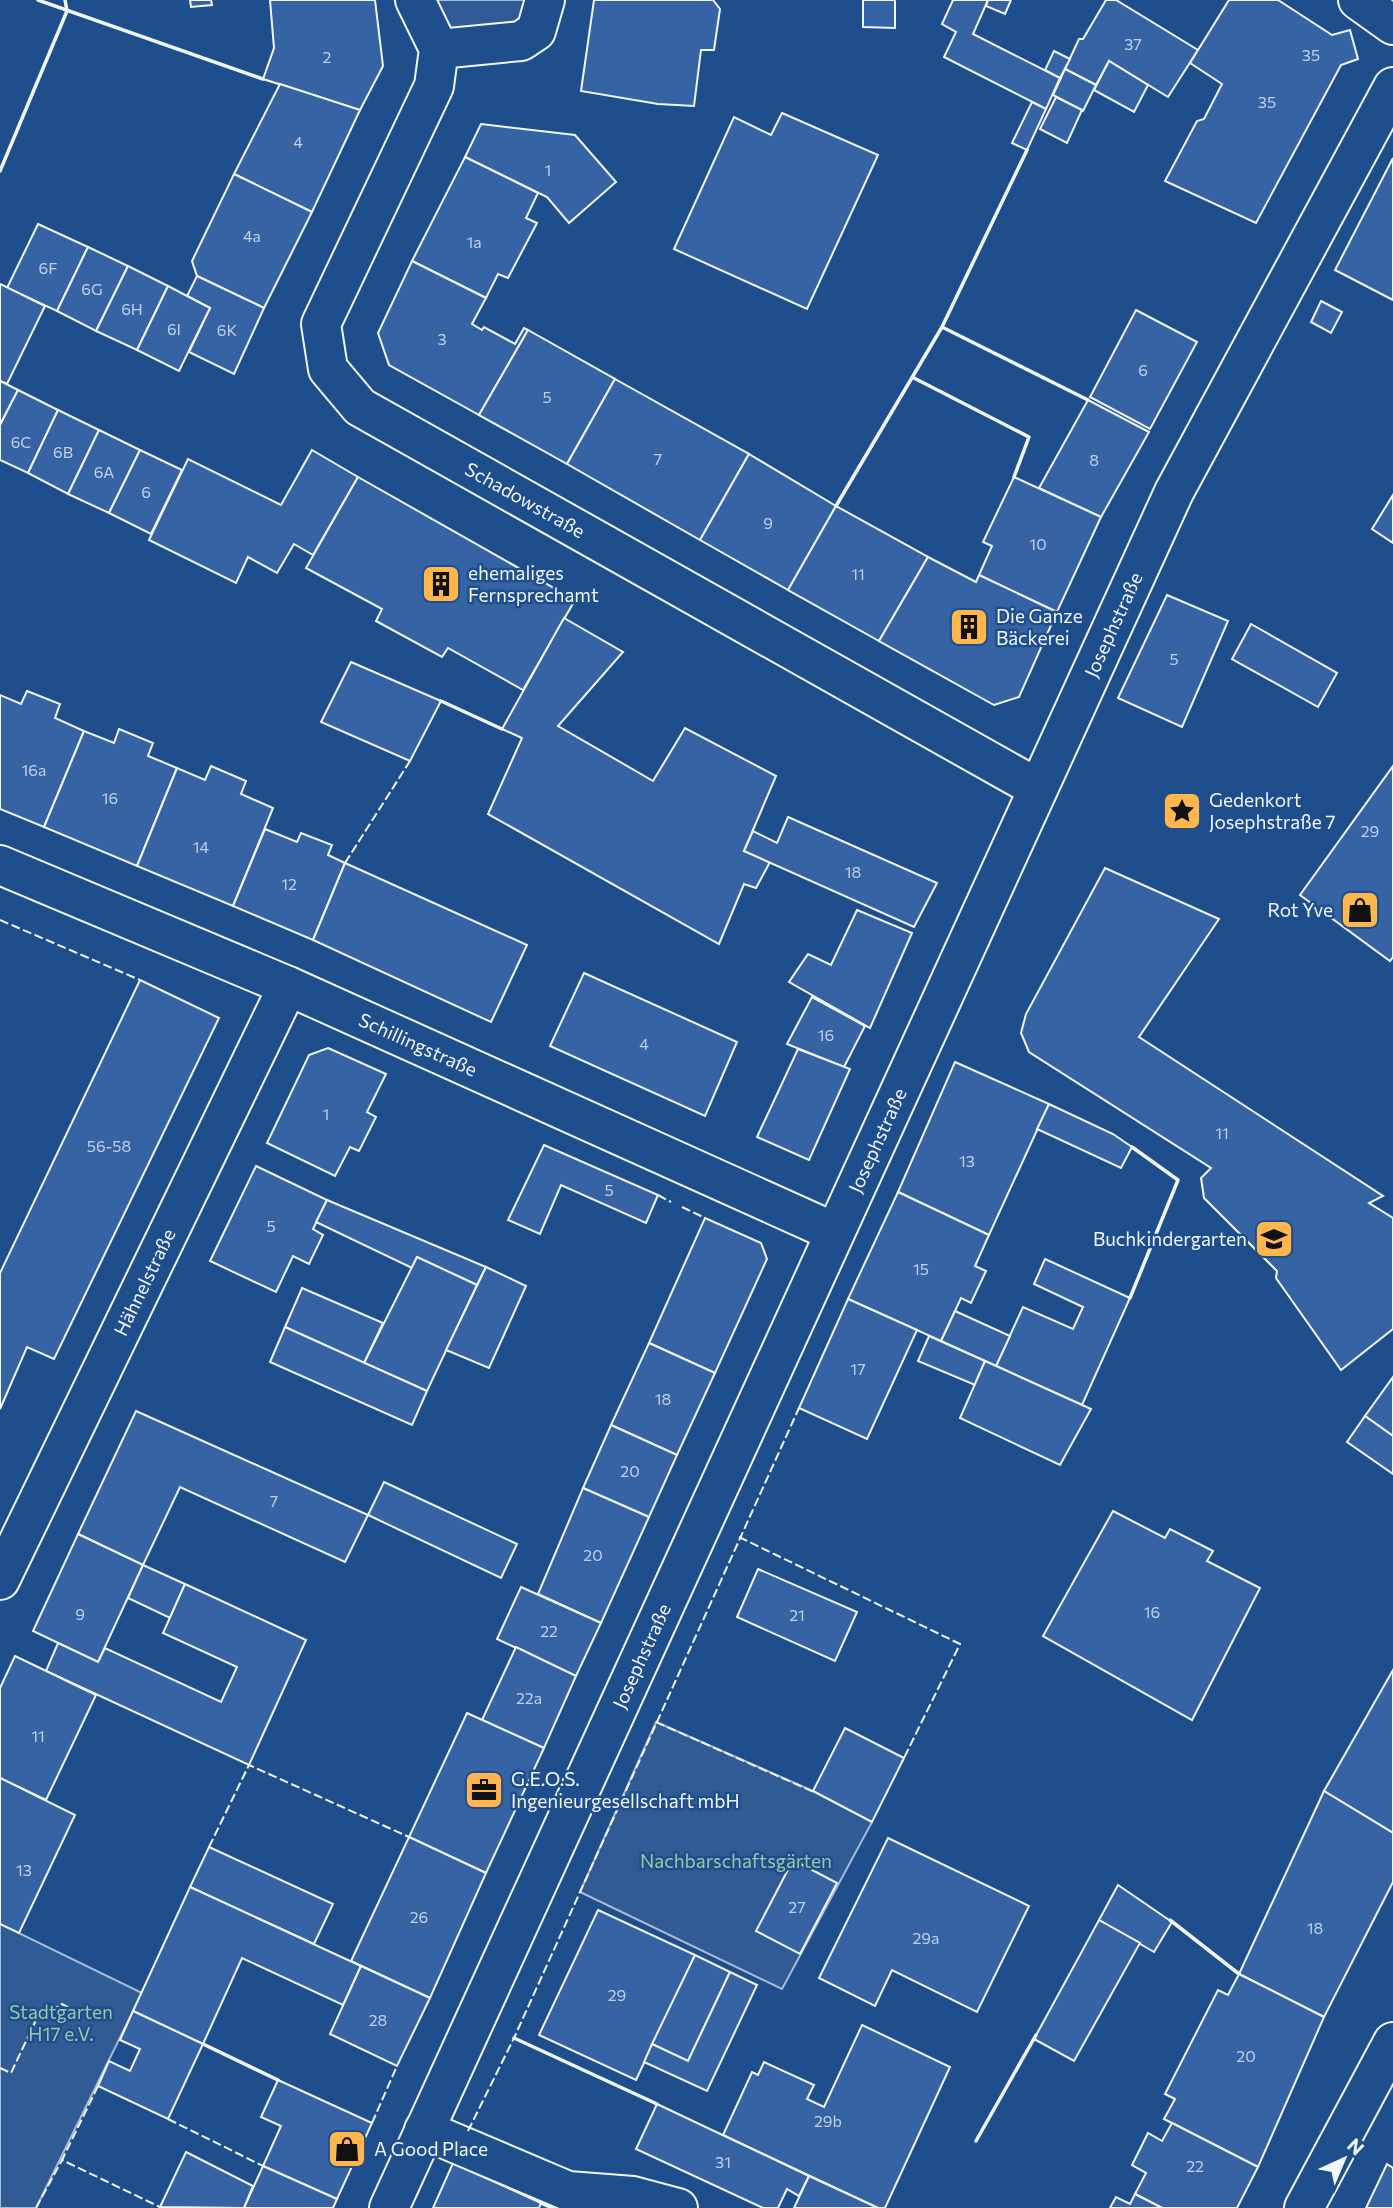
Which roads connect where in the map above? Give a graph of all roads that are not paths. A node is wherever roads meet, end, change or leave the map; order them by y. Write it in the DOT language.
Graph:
graph roads {
  1 [pos="415,0"];
  2 [pos="545,0"];
  3 [pos="1358,0"];
  4 [pos="1393,25"];
  5 [pos="439,49"];
  6 [pos="1393,87"];
  7 [pos="1037,788"];
  8 [pos="0,865"];
  9 [pos="288,986"];
  10 [pos="834,1232"];
  11 [pos="0,1580"];
  12 [pos="1393,2042"];
  13 [pos="424,2130"];
  14 [pos="389,2208"];
  15 [pos="678,2208"];
  16 [pos="1304,2208"];
  1 -- 5 [label="street"];
  2 -- 5 [label="street"];
  3 -- 4 [label="street"];
  5 -- 7 [label="street, Schadowstraße"];
  6 -- 7 [label="street, Josephstraße"];
  7 -- 10 [label="street, Josephstraße"];
  8 -- 9 [label="street, Schillingstraße"];
  9 -- 10 [label="street, Schillingstraße"];
  9 -- 11 [label="street, Hähnelstraße"];
  10 -- 13 [label="street, Josephstraße"];
  12 -- 16 [label="street"];
  13 -- 14 [label="street, Josephstraße"];
  13 -- 15 [label="street"];
}
